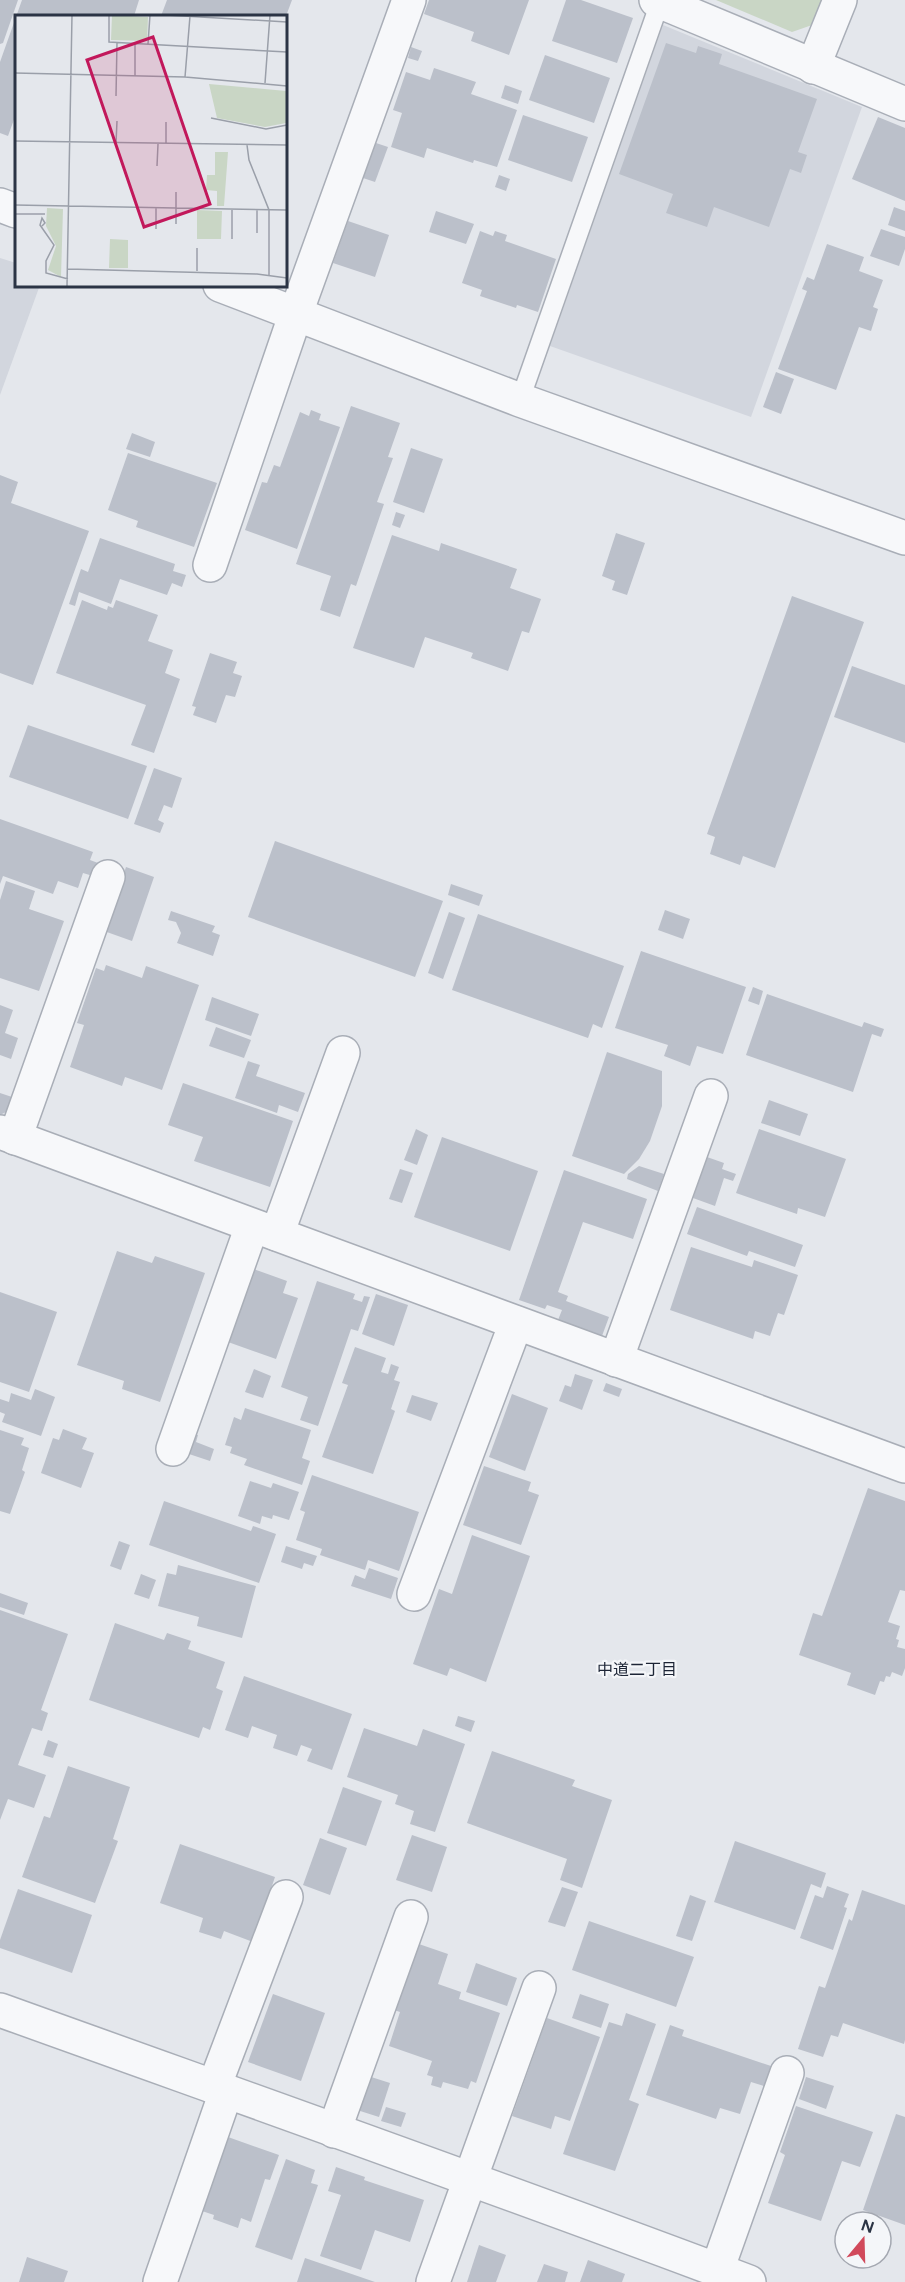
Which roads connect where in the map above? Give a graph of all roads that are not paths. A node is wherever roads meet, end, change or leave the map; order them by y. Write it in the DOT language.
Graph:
graph roads {
  1 [pos="409,0"];
  2 [pos="840,0"];
  3 [pos="658,1"];
  4 [pos="813,67"];
  5 [pos="905,104"];
  6 [pos="0,205"];
  7 [pos="15,211"];
  8 [pos="223,286"];
  9 [pos="296,313"];
  10 [pos="520,400"];
  11 [pos="905,538"];
  12 [pos="210,564"];
  13 [pos="108,878"];
  14 [pos="343,1053"];
  15 [pos="711,1096"];
  16 [pos="8,1135"];
  17 [pos="264,1230"];
  18 [pos="516,1323"];
  19 [pos="616,1360"];
  20 [pos="173,1449"];
  21 [pos="905,1466"];
  22 [pos="414,1594"];
  23 [pos="286,1897"];
  24 [pos="411,1917"];
  25 [pos="539,1988"];
  26 [pos="0,2010"];
  27 [pos="788,2073"];
  28 [pos="220,2089"];
  29 [pos="334,2131"];
  30 [pos="471,2178"];
  31 [pos="717,2270"];
  32 [pos="160,2282"];
  33 [pos="434,2282"];
  34 [pos="749,2282"];
  1 -- 9 [label="street"];
  2 -- 4 [label="street"];
  3 -- 4 [label="street"];
  3 -- 10 [label="lane"];
  4 -- 5 [label="street"];
  6 -- 7 [label="street"];
  8 -- 9 [label="street"];
  9 -- 10 [label="street"];
  9 -- 12 [label="street"];
  10 -- 11 [label="street"];
  13 -- 16 [label="street"];
  14 -- 17 [label="street"];
  15 -- 19 [label="street"];
  16 -- 17 [label="street"];
  17 -- 18 [label="street"];
  17 -- 20 [label="street"];
  18 -- 19 [label="street"];
  18 -- 22 [label="street"];
  19 -- 21 [label="street"];
  23 -- 28 [label="street"];
  24 -- 29 [label="street"];
  25 -- 30 [label="street"];
  26 -- 28 [label="street"];
  27 -- 31 [label="street"];
  28 -- 29 [label="street"];
  28 -- 32 [label="street"];
  29 -- 30 [label="street"];
  30 -- 31 [label="street"];
  30 -- 33 [label="street"];
  31 -- 34 [label="street"];
}
